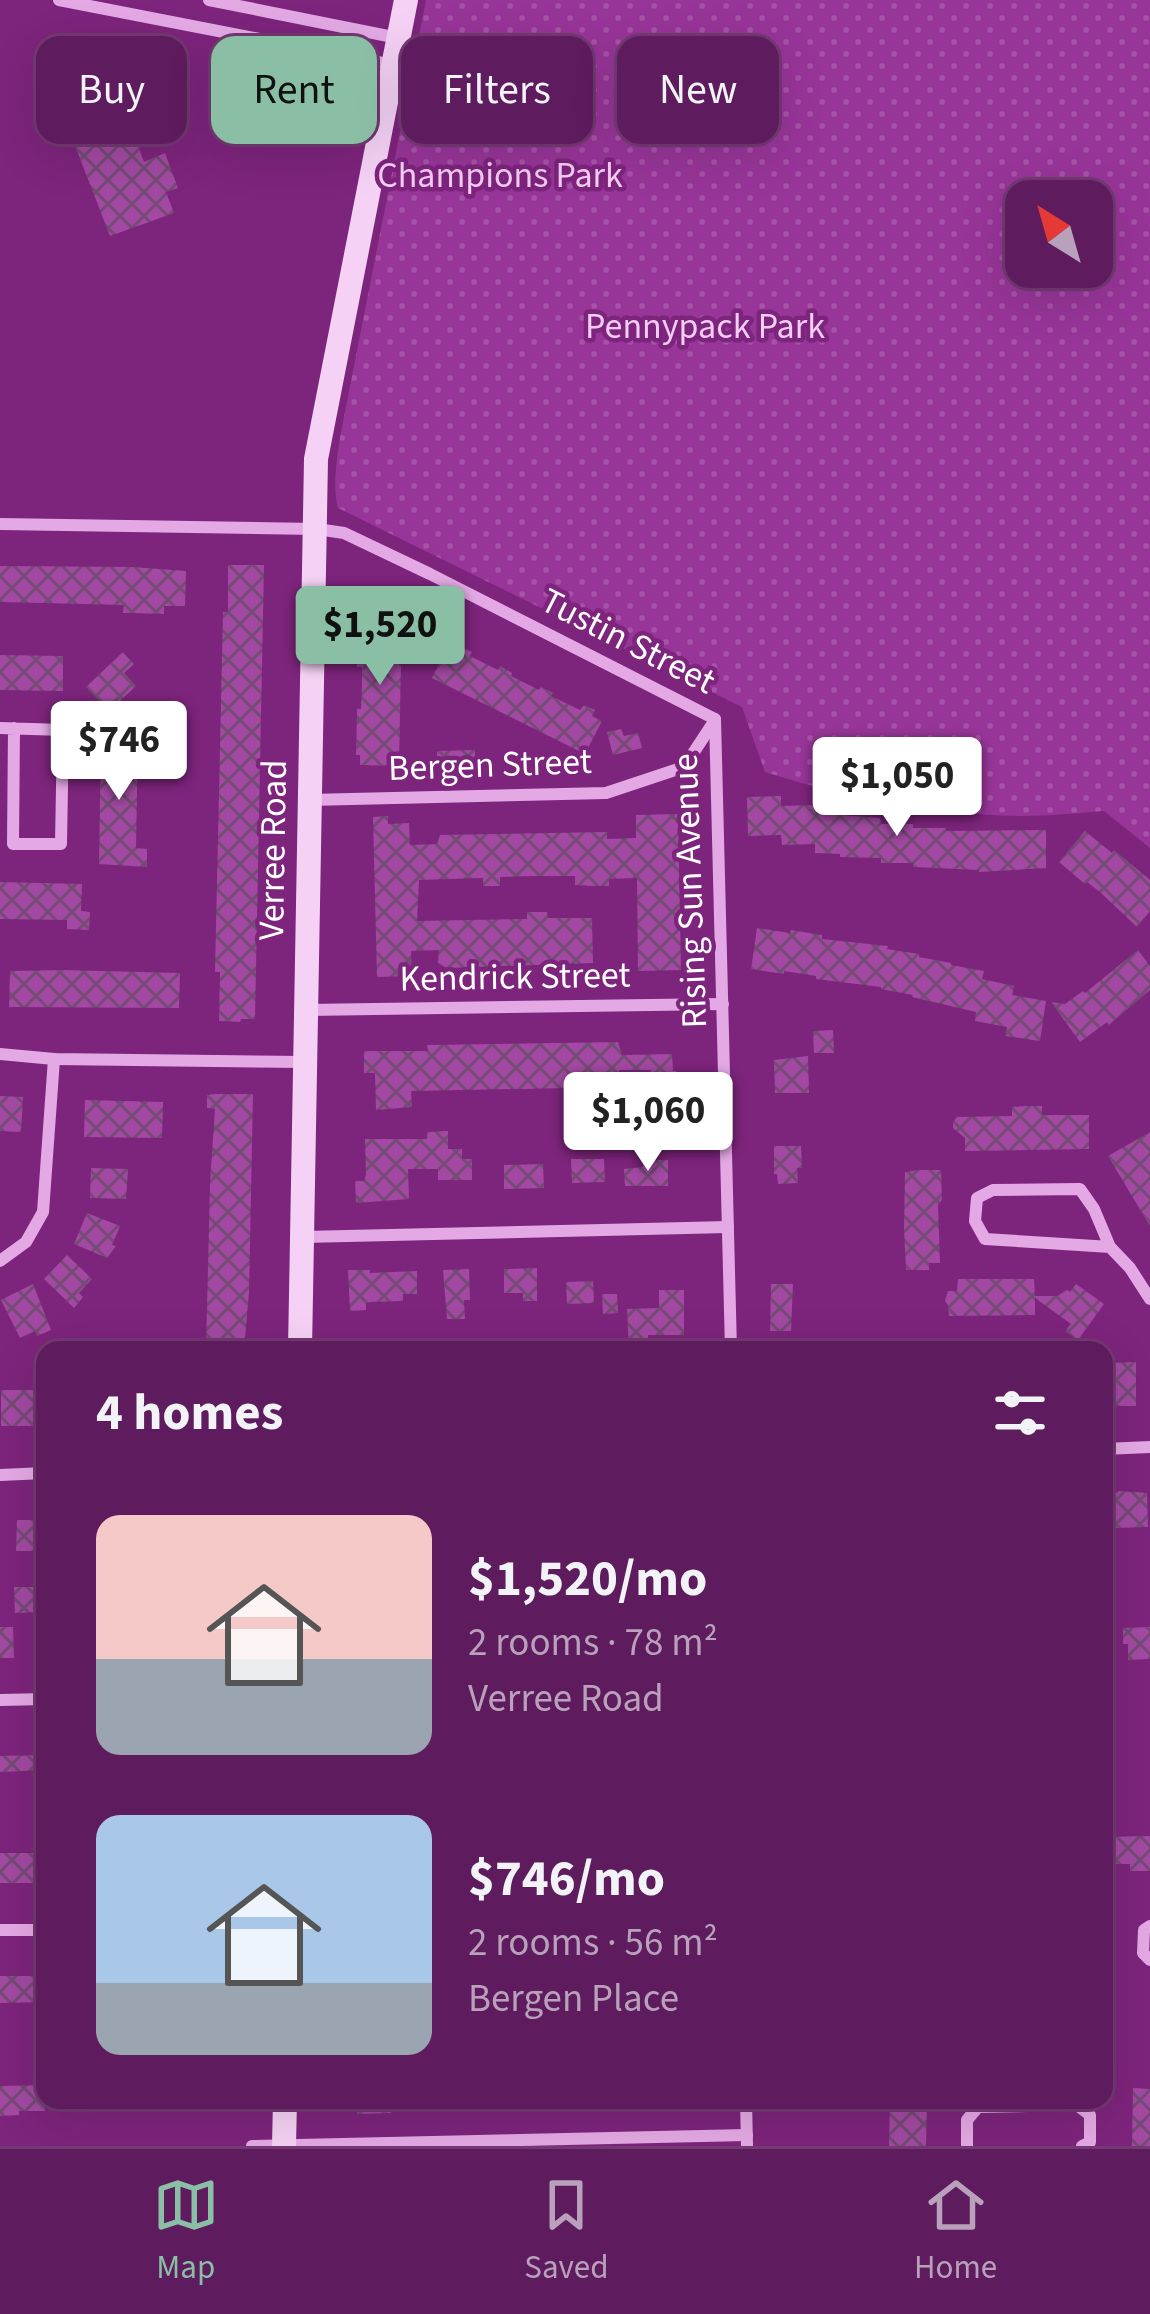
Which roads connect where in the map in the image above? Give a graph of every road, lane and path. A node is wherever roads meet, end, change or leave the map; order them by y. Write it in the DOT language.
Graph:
graph roads {
  1 [pos="59,0"];
  2 [pos="209,0"];
  3 [pos="406,0"];
  4 [pos="399,38"];
  5 [pos="394,65"];
  6 [pos="0,524"];
  7 [pos="317,529"];
  8 [pos="715,719"];
  9 [pos="7,728"];
  10 [pos="309,800"];
  11 [pos="723,1004"];
  12 [pos="308,1010"];
  13 [pos="0,1054"];
  14 [pos="54,1059"];
  15 [pos="306,1062"];
  16 [pos="728,1227"];
  17 [pos="303,1237"];
  18 [pos="1110,1247"];
  19 [pos="0,1261"];
  20 [pos="1150,1299"];
  21 [pos="300,1341"];
  22 [pos="731,1341"];
  23 [pos="1150,1447"];
  24 [pos="1113,1449"];
  25 [pos="36,1473"];
  26 [pos="0,1474"];
  27 [pos="36,1699"];
  28 [pos="0,1700"];
  29 [pos="1150,1926"];
  30 [pos="0,1930"];
  31 [pos="36,1930"];
  32 [pos="1150,1960"];
  33 [pos="286,2109"];
  34 [pos="746,2109"];
  35 [pos="976,2109"];
  36 [pos="1082,2109"];
  37 [pos="747,2140"];
  38 [pos="252,2146"];
  39 [pos="284,2146"];
  40 [pos="967,2146"];
  41 [pos="1082,2146"];
  1 -- 5 [label="street"];
  2 -- 4 [label="street"];
  3 -- 4 [label="main road, Verree Road"];
  4 -- 5 [label="main road, Verree Road"];
  5 -- 7 [label="main road, Verree Road"];
  6 -- 7 [label="street, Tustin Street"];
  7 -- 8 [label="street, Tustin Street"];
  7 -- 10 [label="main road, Verree Road"];
  8 -- 10 [label="street, Bergen Street"];
  8 -- 11 [label="street, Rising Sun Avenue"];
  9 -- 9 [label="street"];
  10 -- 12 [label="main road, Verree Road"];
  11 -- 12 [label="street, Kendrick Street"];
  11 -- 16 [label="street, Rising Sun Avenue"];
  12 -- 15 [label="main road, Verree Road"];
  13 -- 14 [label="street"];
  14 -- 15 [label="street"];
  14 -- 19 [label="street"];
  15 -- 17 [label="main road, Verree Road"];
  16 -- 17 [label="street"];
  16 -- 22 [label="street, Rising Sun Avenue"];
  17 -- 21 [label="main road, Verree Road"];
  18 -- 18 [label="street"];
  18 -- 20 [label="street"];
  23 -- 24 [label="street"];
  25 -- 26 [label="street"];
  27 -- 28 [label="street"];
  29 -- 32 [label="street"];
  30 -- 31 [label="street"];
  33 -- 39 [label="main road"];
  34 -- 37 [label="street"];
  35 -- 40 [label="street"];
  36 -- 41 [label="street"];
  37 -- 39 [label="street"];
  38 -- 39 [label="street"];
}
